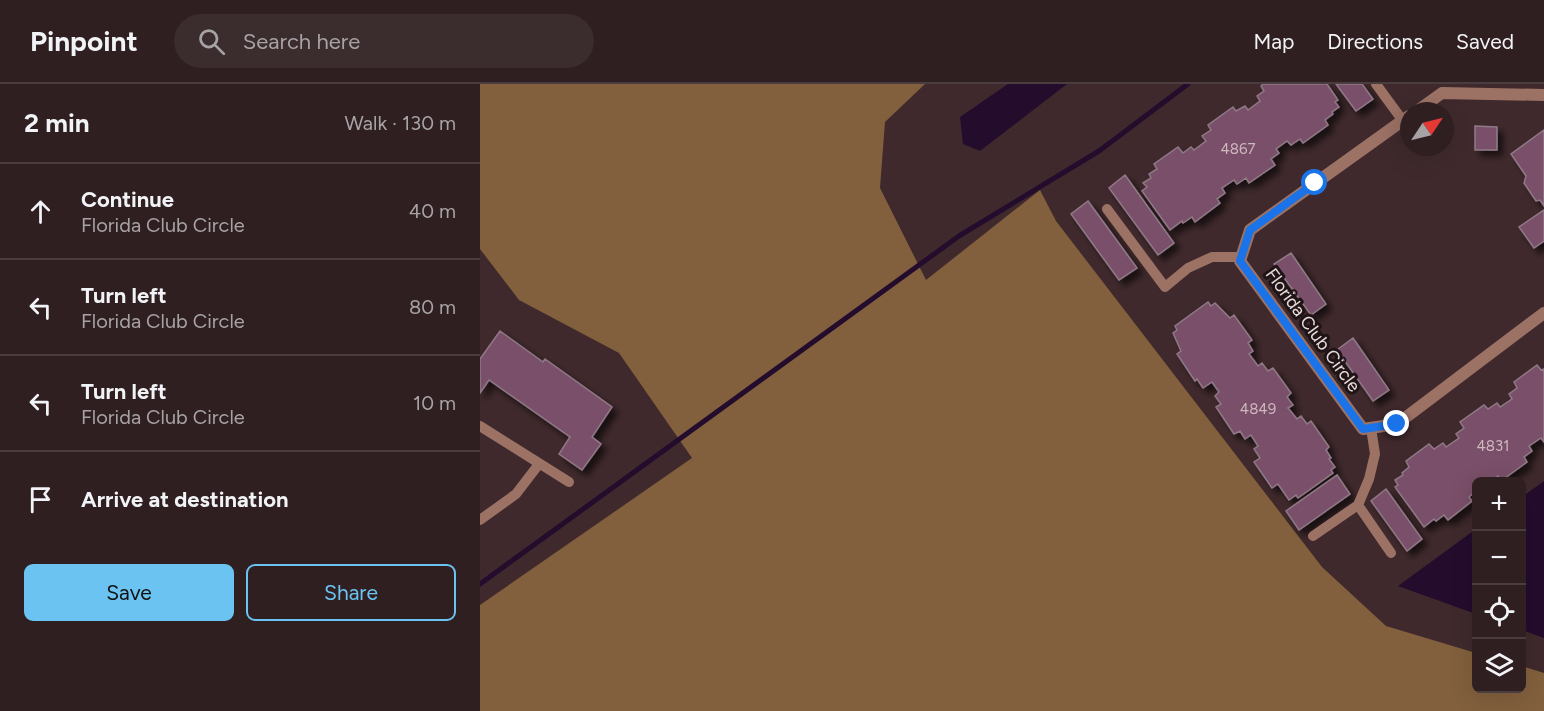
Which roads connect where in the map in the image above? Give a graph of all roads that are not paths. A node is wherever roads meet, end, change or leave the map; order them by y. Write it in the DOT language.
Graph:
graph roads {
  1 [pos="1376,84"];
  2 [pos="1544,95"];
  3 [pos="1430,102"];
  4 [pos="1400,112"];
  5 [pos="1400,123"];
  6 [pos="1107,209"];
  7 [pos="1241,257"];
  8 [pos="1544,313"];
  9 [pos="480,426"];
  10 [pos="1371,428"];
  11 [pos="539,464"];
  12 [pos="569,482"];
  13 [pos="1358,505"];
  14 [pos="480,520"];
  15 [pos="1313,536"];
  16 [pos="1391,553"];
  1 -- 4 [label="lane"];
  2 -- 3 [label="street"];
  5 -- 7 [label="street"];
  6 -- 7 [label="lane"];
  7 -- 10 [label="street, Florida Club Circle"];
  8 -- 10 [label="street"];
  9 -- 11 [label="lane"];
  10 -- 13 [label="lane"];
  11 -- 12 [label="lane"];
  11 -- 14 [label="lane"];
  13 -- 15 [label="lane"];
  13 -- 16 [label="lane"];
}
